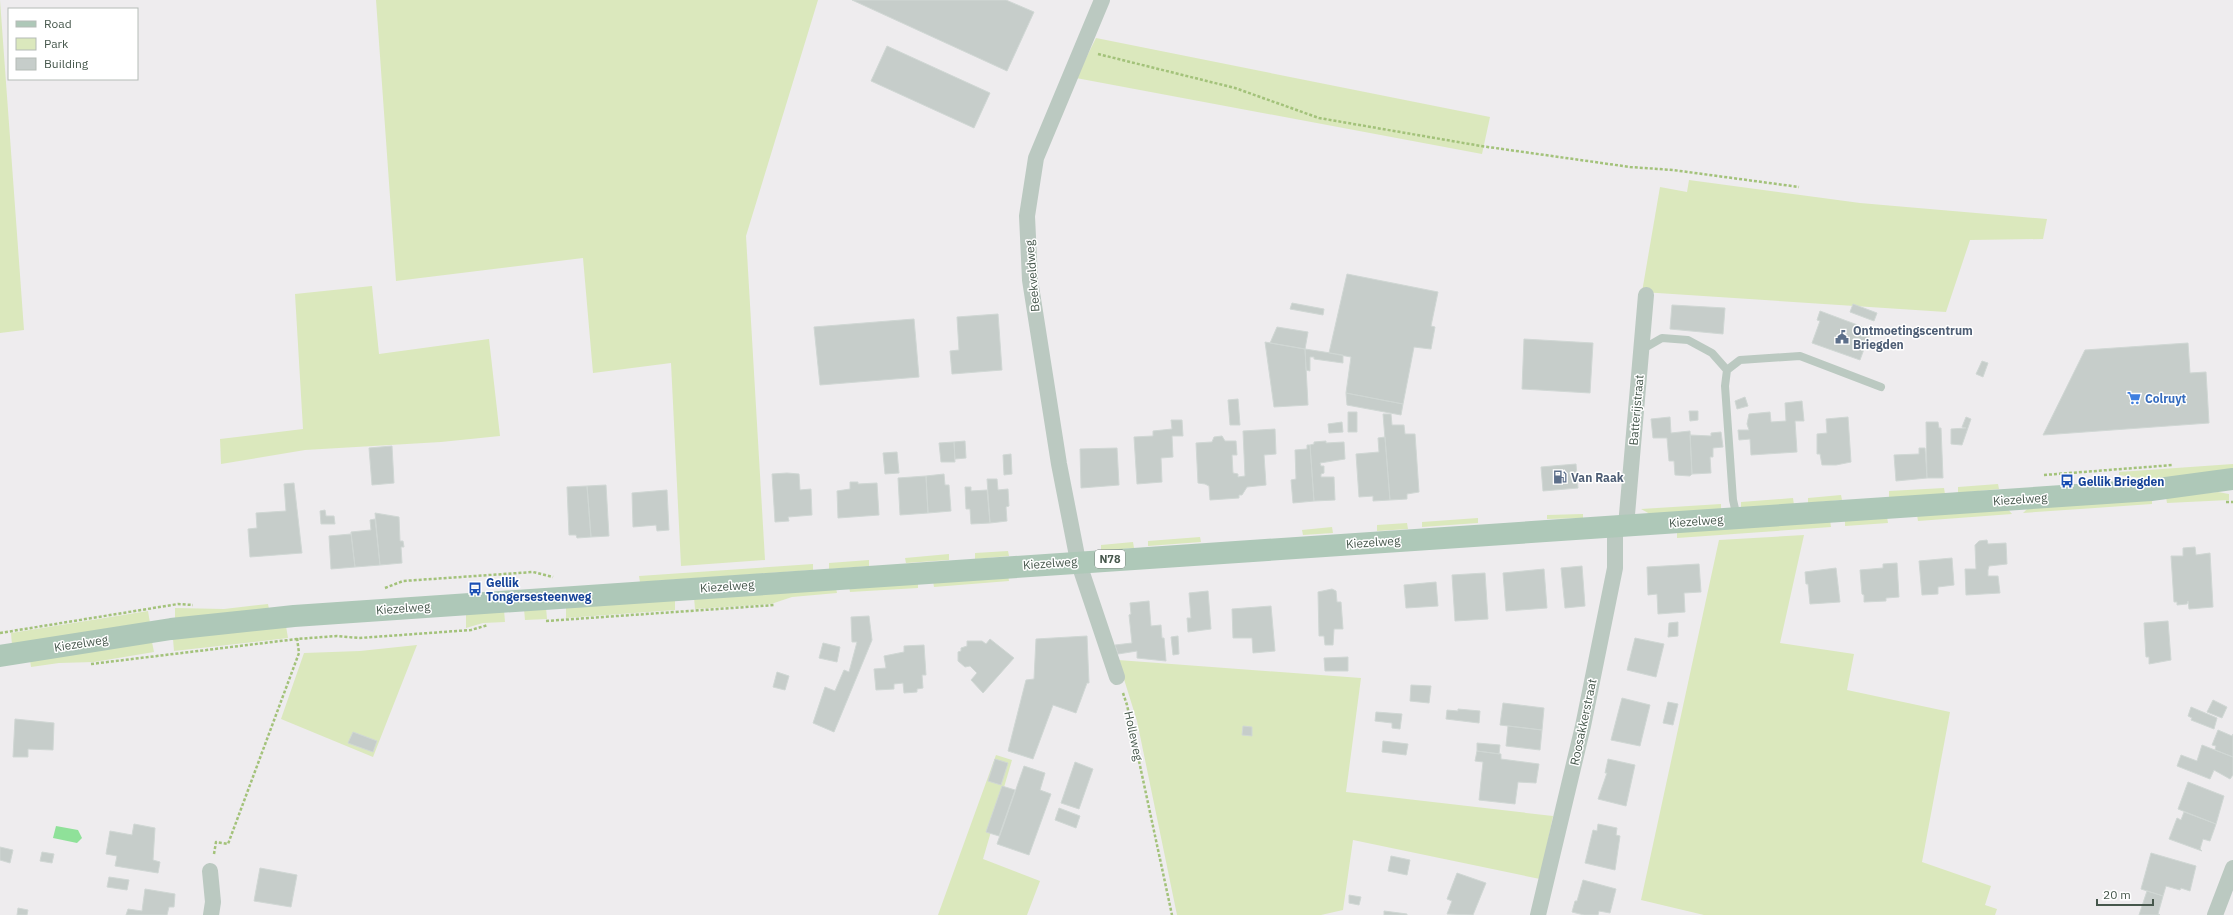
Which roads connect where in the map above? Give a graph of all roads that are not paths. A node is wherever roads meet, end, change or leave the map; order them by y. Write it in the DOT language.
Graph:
graph roads {
  1 [pos="1102,0"];
  2 [pos="1646,295"];
  3 [pos="1641,350"];
  4 [pos="1727,370"];
  5 [pos="1881,387"];
  6 [pos="2229,481"];
  7 [pos="1737,518"];
  8 [pos="1620,526"];
  9 [pos="1078,561"];
  10 [pos="0,656"];
  11 [pos="1117,678"];
  12 [pos="2233,868"];
  13 [pos="210,871"];
  14 [pos="211,915"];
  15 [pos="1538,915"];
  16 [pos="2215,915"];
  1 -- 9 [label="street, Beekveldweg"];
  2 -- 3 [label="street, Batterijstraat"];
  3 -- 4 [label="lane"];
  3 -- 8 [label="street, Batterijstraat"];
  4 -- 5 [label="lane"];
  4 -- 7 [label="lane"];
  6 -- 7 [label="main road, Kiezelweg / N78"];
  7 -- 8 [label="main road, Kiezelweg / N78"];
  8 -- 9 [label="main road, Kiezelweg / N78"];
  8 -- 15 [label="street, Roosakkerstraat"];
  9 -- 10 [label="main road, Kiezelweg / N78"];
  9 -- 11 [label="street"];
  12 -- 16 [label="street"];
  13 -- 14 [label="street"];
}
